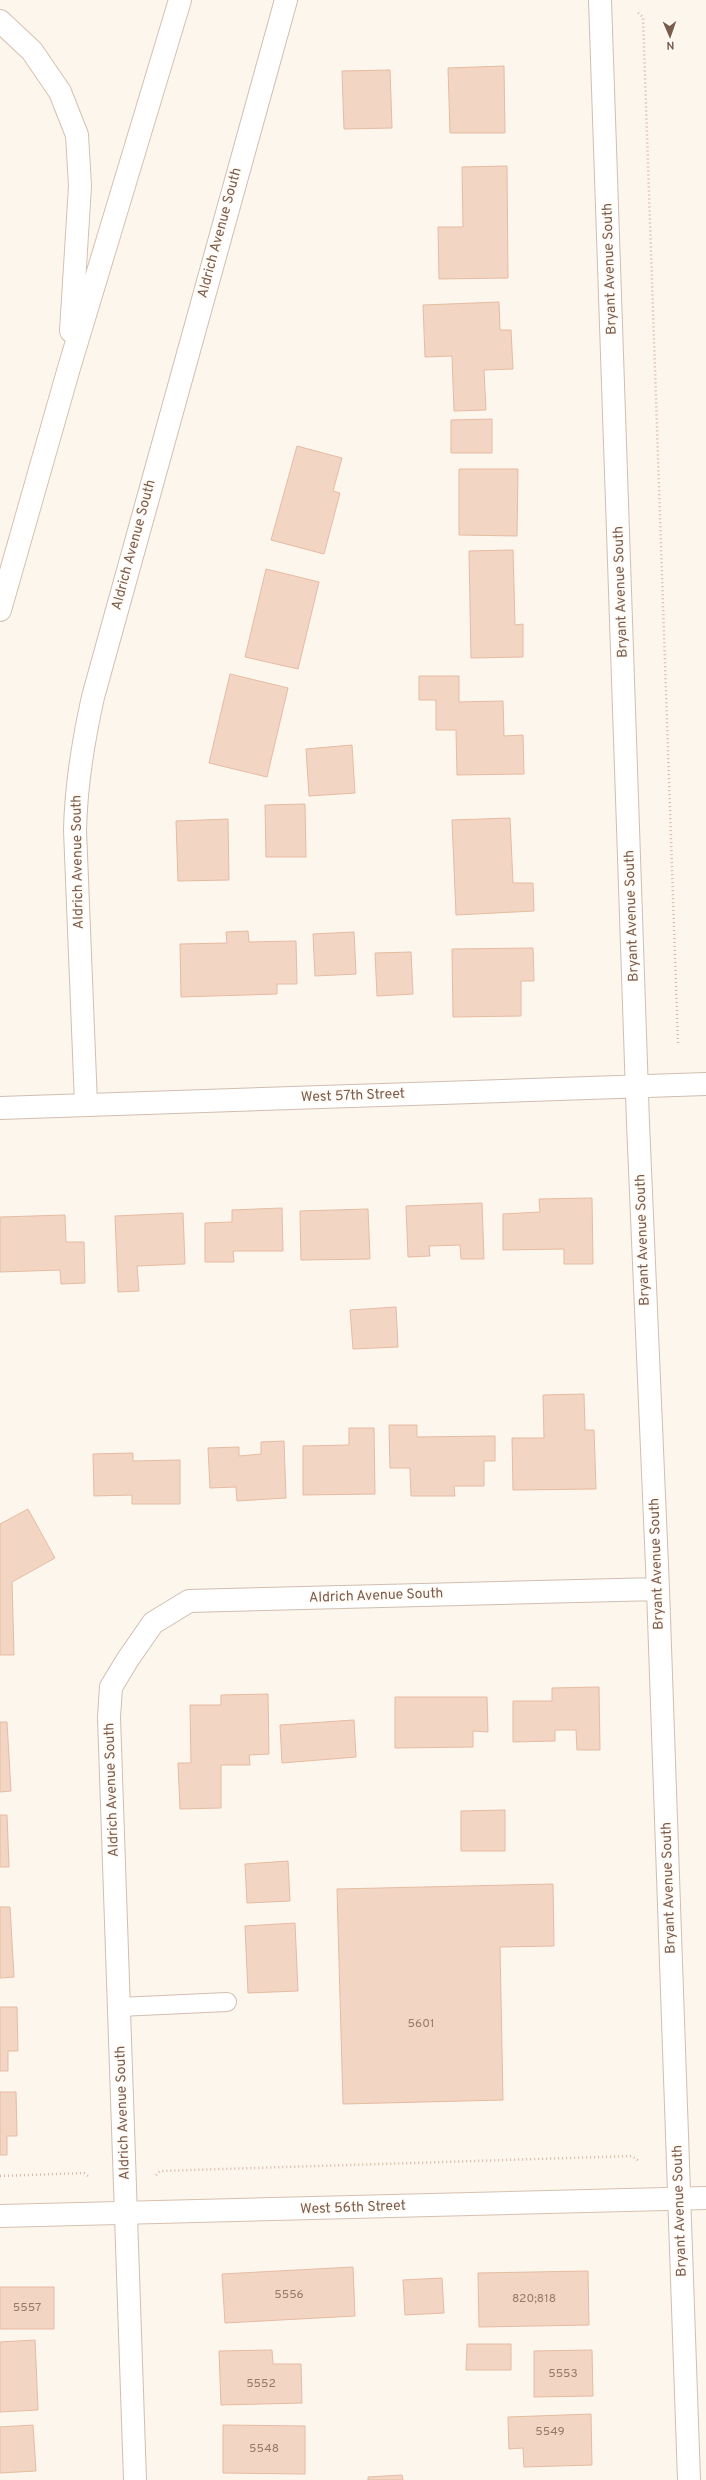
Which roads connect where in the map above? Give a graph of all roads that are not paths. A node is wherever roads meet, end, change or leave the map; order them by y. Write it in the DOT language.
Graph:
graph roads {
  1 [pos="180,0"];
  2 [pos="286,0"];
  3 [pos="600,0"];
  4 [pos="0,21"];
  5 [pos="68,368"];
  6 [pos="0,610"];
  7 [pos="706,1084"];
  8 [pos="638,1086"];
  9 [pos="86,1104"];
  10 [pos="0,1108"];
  11 [pos="658,1589"];
  12 [pos="227,2002"];
  13 [pos="119,2008"];
  14 [pos="706,2198"];
  15 [pos="680,2199"];
  16 [pos="126,2215"];
  17 [pos="0,2216"];
  18 [pos="135,2480"];
  19 [pos="689,2480"];
  1 -- 5 [label="street"];
  2 -- 9 [label="street, Aldrich Avenue South"];
  3 -- 8 [label="street, Bryant Avenue South"];
  4 -- 5 [label="street"];
  5 -- 6 [label="street"];
  7 -- 8 [label="street, West 57th Street"];
  8 -- 9 [label="street, West 57th Street"];
  8 -- 11 [label="street, Bryant Avenue South"];
  9 -- 10 [label="street, West 57th Street"];
  11 -- 13 [label="street, Aldrich Avenue South"];
  11 -- 15 [label="street, Bryant Avenue South"];
  12 -- 13 [label="lane"];
  13 -- 16 [label="street, Aldrich Avenue South"];
  14 -- 15 [label="street, West 56th Street"];
  15 -- 16 [label="street, West 56th Street"];
  15 -- 19 [label="street, Bryant Avenue South"];
  16 -- 17 [label="street, West 56th Street"];
  16 -- 18 [label="street, Aldrich Avenue South"];
}
